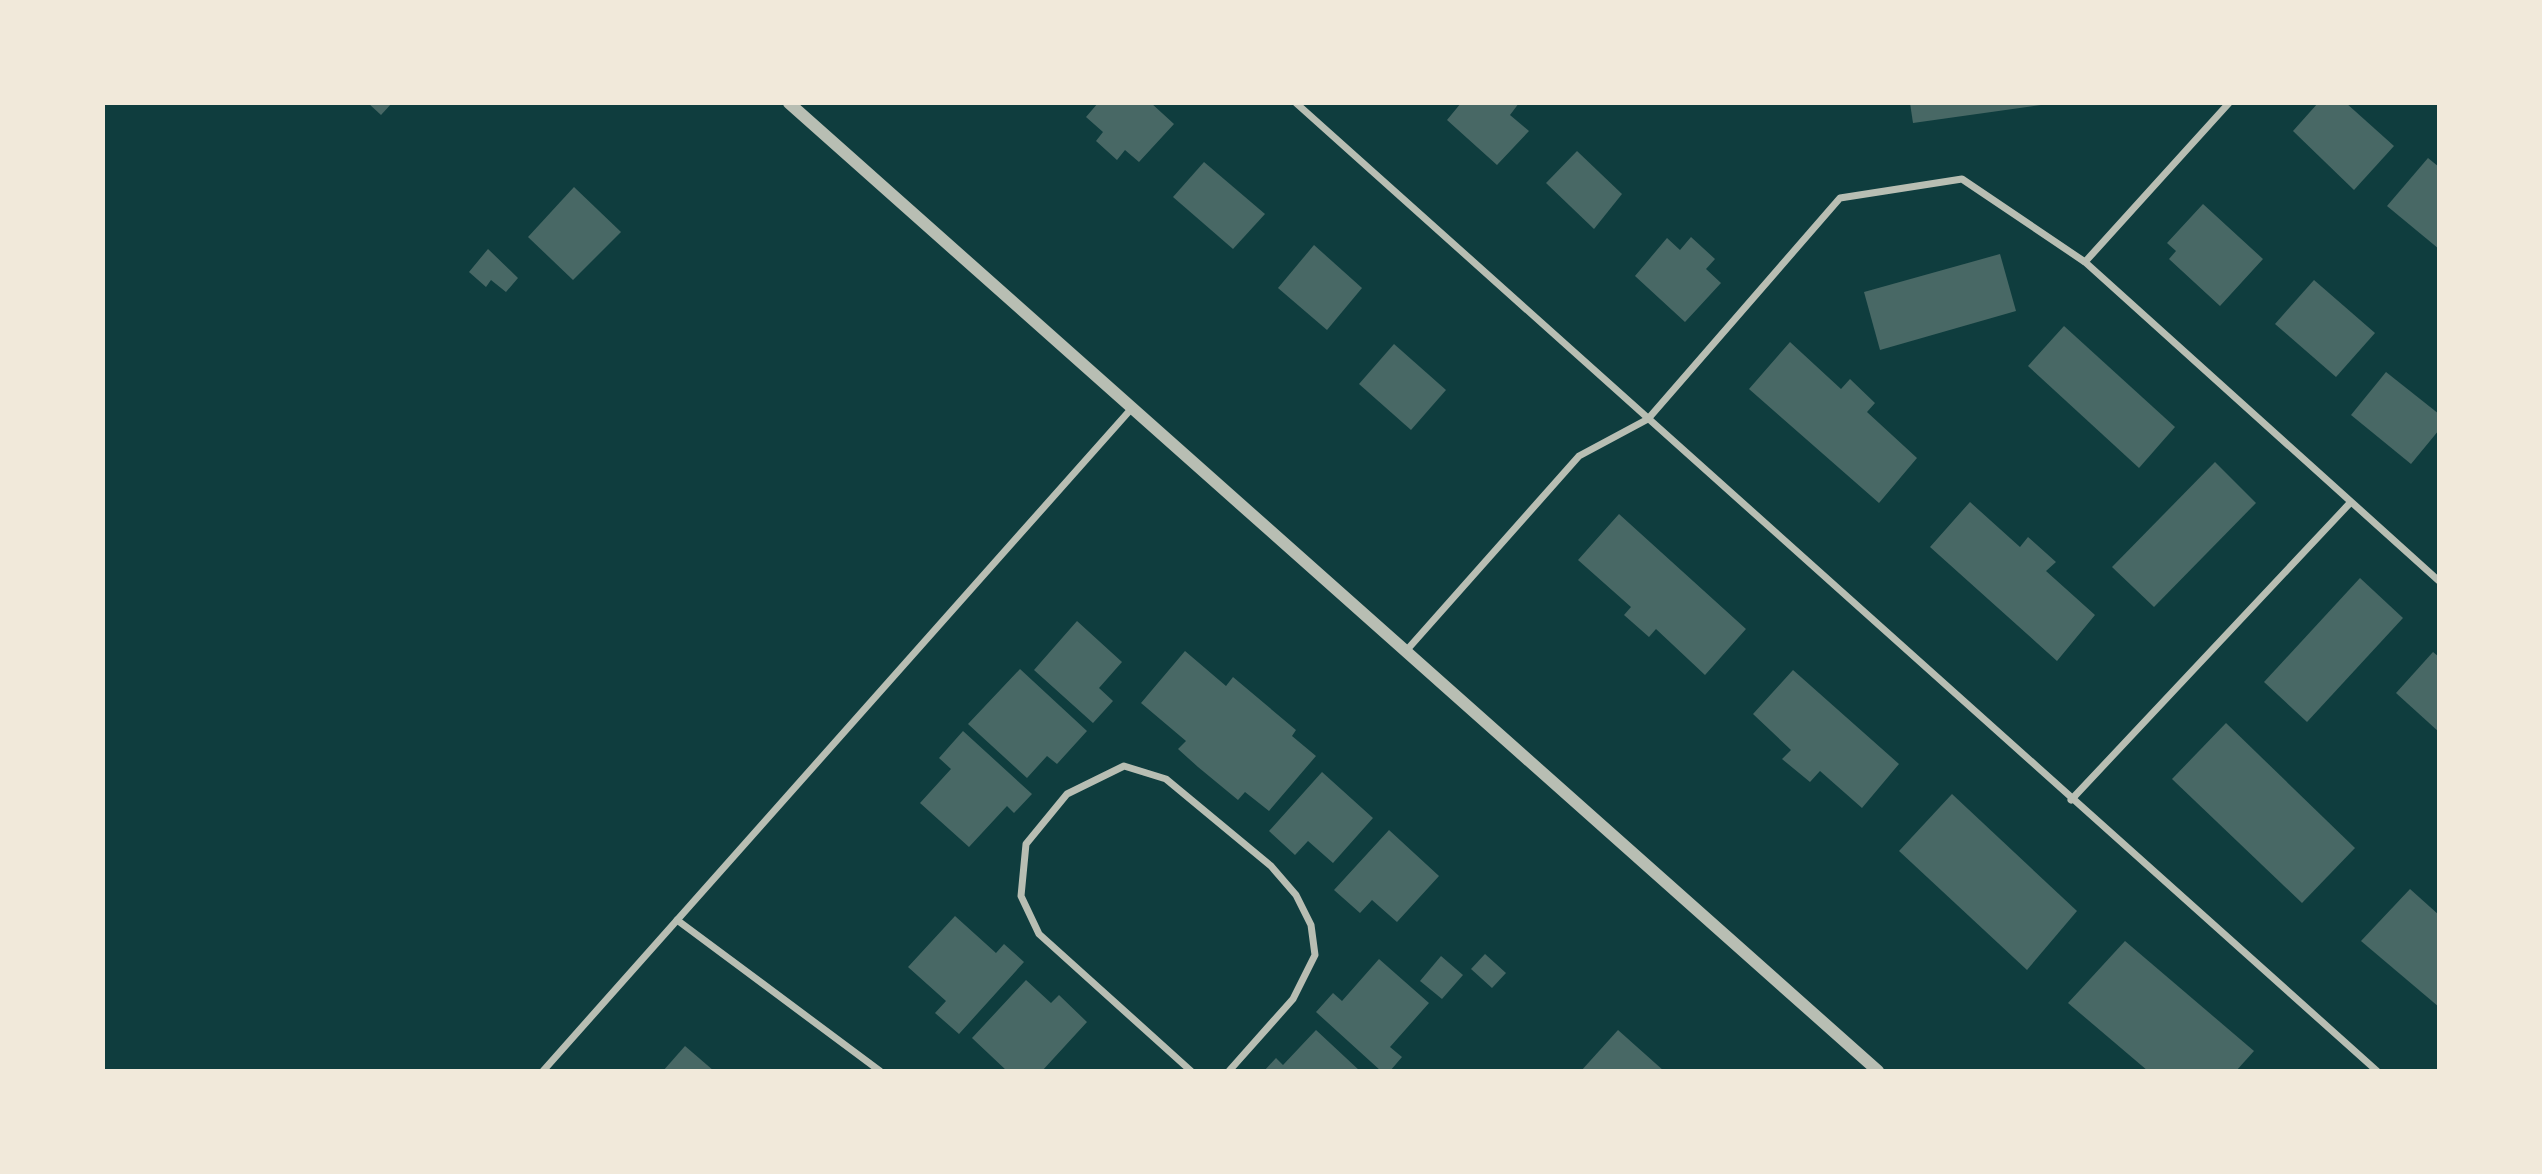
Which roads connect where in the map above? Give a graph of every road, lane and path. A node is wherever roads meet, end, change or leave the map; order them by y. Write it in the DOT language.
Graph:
graph roads {
  1 [pos="789,103"];
  2 [pos="1296,103"];
  3 [pos="2229,103"];
  4 [pos="2085,262"];
  5 [pos="1132,408"];
  6 [pos="1648,419"];
  7 [pos="2350,503"];
  8 [pos="2439,581"];
  9 [pos="1406,651"];
  10 [pos="2071,800"];
  11 [pos="677,920"];
  12 [pos="544,1071"];
  13 [pos="880,1071"];
  14 [pos="1191,1071"];
  15 [pos="1229,1071"];
  16 [pos="1878,1071"];
  17 [pos="2377,1071"];
  1 -- 5 [label="street"];
  2 -- 6 [label="street"];
  3 -- 4 [label="street"];
  4 -- 6 [label="street"];
  4 -- 7 [label="street"];
  5 -- 9 [label="street"];
  5 -- 11 [label="street"];
  6 -- 9 [label="street"];
  6 -- 10 [label="street"];
  7 -- 8 [label="street"];
  7 -- 10 [label="street"];
  9 -- 16 [label="street"];
  10 -- 17 [label="street"];
  11 -- 12 [label="street"];
  11 -- 13 [label="street"];
  14 -- 15 [label="street"];
}
